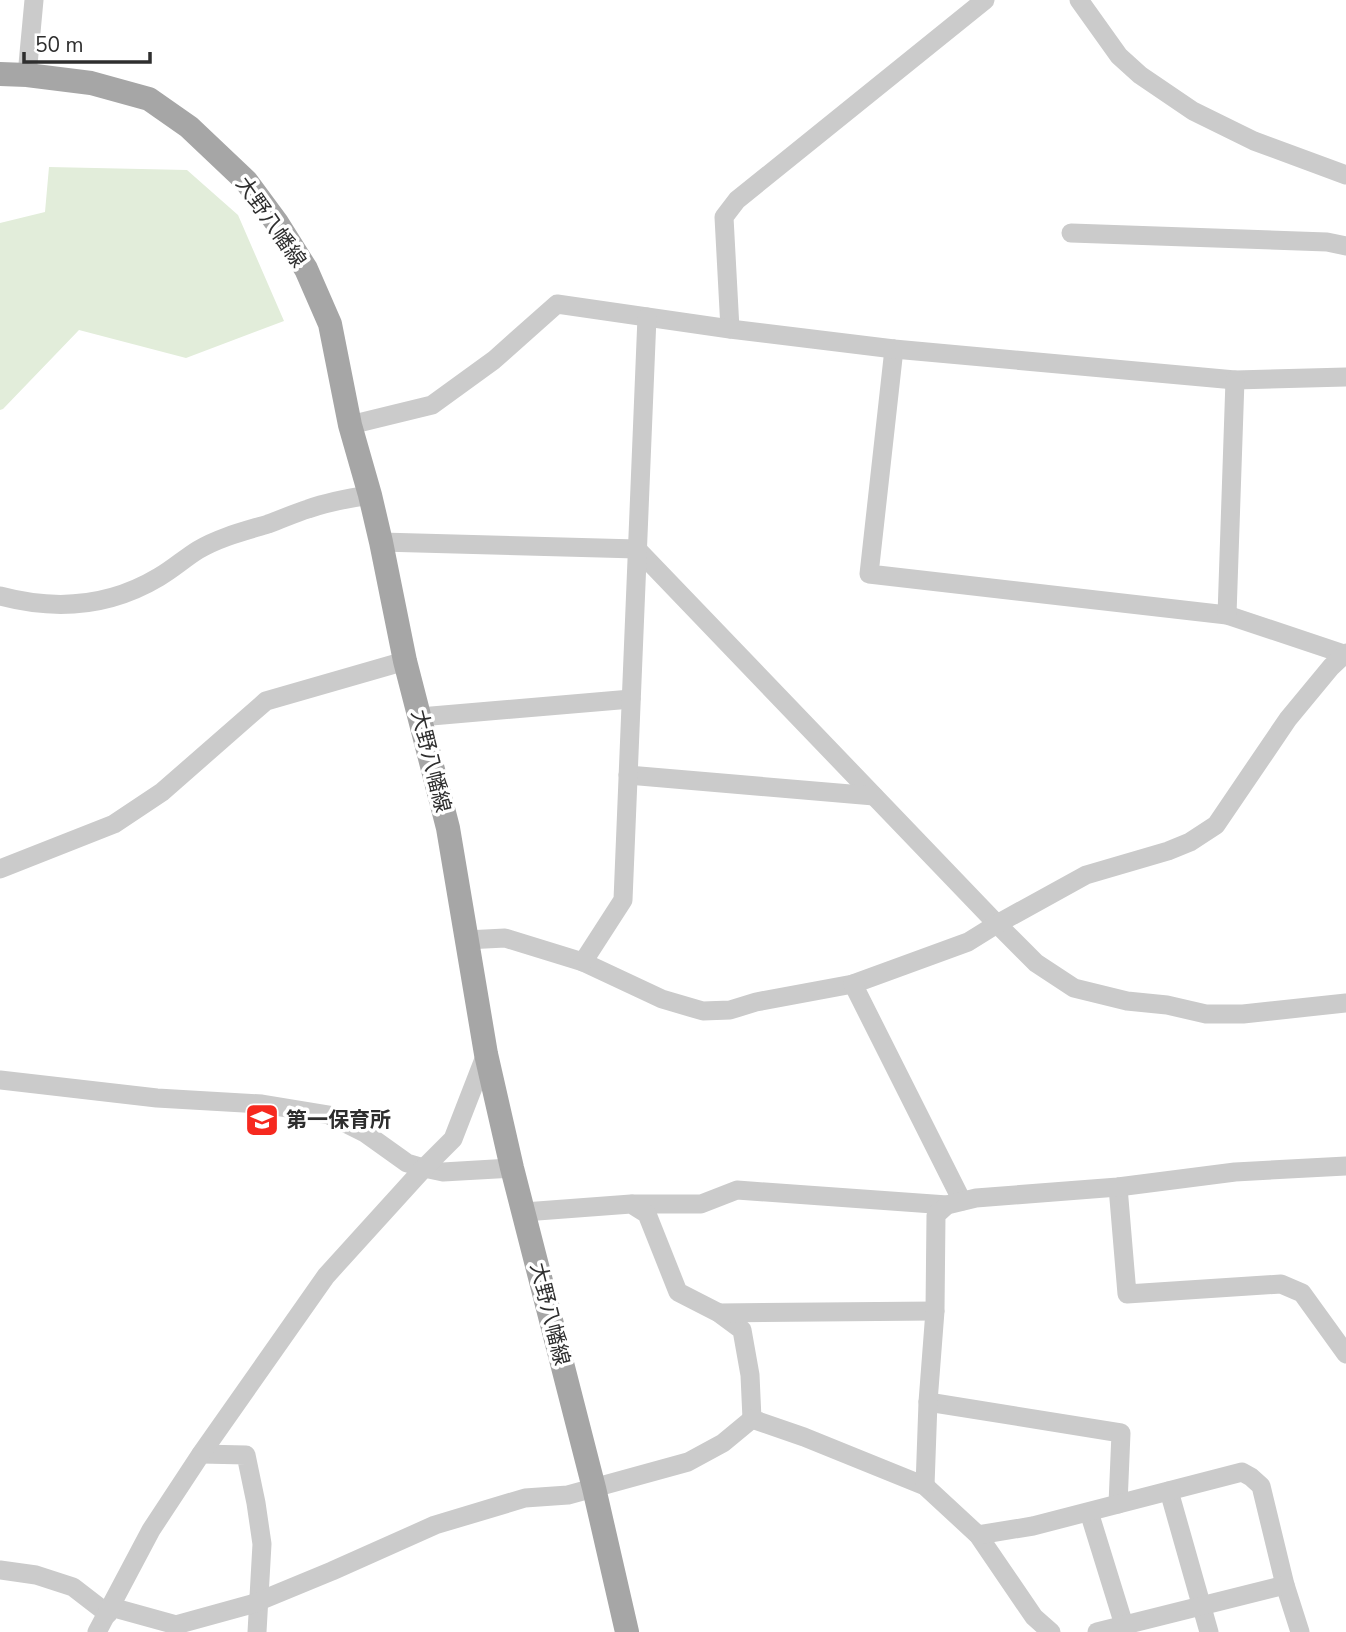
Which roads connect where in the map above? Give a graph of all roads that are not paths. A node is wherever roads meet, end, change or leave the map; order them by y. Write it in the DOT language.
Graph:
graph roads {
  1 [pos="34,0"];
  2 [pos="985,0"];
  3 [pos="1079,0"];
  4 [pos="0,74"];
  5 [pos="27,75"];
  6 [pos="1346,175"];
  7 [pos="1071,233"];
  8 [pos="1346,246"];
  9 [pos="647,317"];
  10 [pos="730,329"];
  11 [pos="894,349"];
  12 [pos="1346,377"];
  13 [pos="1235,380"];
  14 [pos="350,425"];
  15 [pos="370,495"];
  16 [pos="381,542"];
  17 [pos="637,549"];
  18 [pos="0,596"];
  19 [pos="1227,615"];
  20 [pos="1345,653"];
  21 [pos="405,661"];
  22 [pos="631,699"];
  23 [pos="420,718"];
  24 [pos="628,775"];
  25 [pos="874,796"];
  26 [pos="0,869"];
  27 [pos="996,923"];
  28 [pos="466,940"];
  29 [pos="583,962"];
  30 [pos="853,984"];
  31 [pos="1346,1003"];
  32 [pos="486,1054"];
  33 [pos="0,1080"];
  34 [pos="1346,1166"];
  35 [pos="424,1168"];
  36 [pos="512,1168"];
  37 [pos="1118,1187"];
  38 [pos="954,1203"];
  39 [pos="631,1204"];
  40 [pos="524,1212"];
  41 [pos="936,1311"];
  42 [pos="719,1313"];
  43 [pos="1346,1354"];
  44 [pos="928,1402"];
  45 [pos="752,1419"];
  46 [pos="201,1454"];
  47 [pos="925,1486"];
  48 [pos="594,1488"];
  49 [pos="1169,1491"];
  50 [pos="1118,1504"];
  51 [pos="1089,1512"];
  52 [pos="978,1535"];
  53 [pos="0,1570"];
  54 [pos="1285,1585"];
  55 [pos="258,1601"];
  56 [pos="1201,1605"];
  57 [pos="109,1610"];
  58 [pos="1124,1625"];
  59 [pos="97,1632"];
  60 [pos="257,1632"];
  61 [pos="627,1632"];
  62 [pos="1051,1632"];
  63 [pos="1097,1632"];
  64 [pos="1209,1632"];
  65 [pos="1300,1632"];
  1 -- 5 [label="street"];
  2 -- 10 [label="street"];
  3 -- 6 [label="street"];
  4 -- 5 [label="main road, 大野八幡線"];
  5 -- 14 [label="main road, 大野八幡線"];
  7 -- 8 [label="street"];
  9 -- 10 [label="street"];
  9 -- 14 [label="street"];
  9 -- 17 [label="street"];
  10 -- 11 [label="street"];
  11 -- 13 [label="street"];
  11 -- 19 [label="street"];
  12 -- 13 [label="street"];
  13 -- 19 [label="street"];
  14 -- 15 [label="main road, 大野八幡線"];
  15 -- 16 [label="main road, 大野八幡線"];
  15 -- 18 [label="street"];
  16 -- 17 [label="street"];
  16 -- 21 [label="main road, 大野八幡線"];
  17 -- 22 [label="street"];
  17 -- 25 [label="street"];
  19 -- 20 [label="street"];
  20 -- 27 [label="street"];
  21 -- 23 [label="main road, 大野八幡線"];
  21 -- 26 [label="street"];
  22 -- 23 [label="street"];
  22 -- 24 [label="street"];
  23 -- 28 [label="main road, 大野八幡線"];
  24 -- 25 [label="street"];
  24 -- 29 [label="street"];
  25 -- 27 [label="street"];
  27 -- 30 [label="street"];
  27 -- 31 [label="street"];
  28 -- 29 [label="street"];
  28 -- 32 [label="main road, 大野八幡線"];
  29 -- 30 [label="street"];
  30 -- 38 [label="street"];
  32 -- 35 [label="street"];
  32 -- 36 [label="main road, 大野八幡線"];
  33 -- 35 [label="street"];
  34 -- 37 [label="street"];
  35 -- 36 [label="street"];
  35 -- 46 [label="street"];
  36 -- 40 [label="main road, 大野八幡線"];
  37 -- 38 [label="street"];
  37 -- 43 [label="street"];
  38 -- 39 [label="street"];
  38 -- 41 [label="street"];
  39 -- 40 [label="street"];
  39 -- 42 [label="street"];
  40 -- 48 [label="main road, 大野八幡線"];
  41 -- 42 [label="street"];
  41 -- 44 [label="street"];
  42 -- 45 [label="street"];
  44 -- 47 [label="street"];
  44 -- 50 [label="street"];
  45 -- 47 [label="street"];
  45 -- 48 [label="street"];
  46 -- 55 [label="street"];
  46 -- 57 [label="street"];
  47 -- 52 [label="street"];
  48 -- 55 [label="street"];
  48 -- 61 [label="main road, 大野八幡線"];
  49 -- 50 [label="street"];
  49 -- 54 [label="street"];
  49 -- 56 [label="street"];
  50 -- 51 [label="street"];
  51 -- 52 [label="street"];
  51 -- 58 [label="street"];
  52 -- 62 [label="street"];
  53 -- 57 [label="street"];
  54 -- 56 [label="street"];
  54 -- 65 [label="street"];
  55 -- 57 [label="street"];
  55 -- 60 [label="street"];
  56 -- 58 [label="street"];
  56 -- 64 [label="street"];
  57 -- 59 [label="street"];
  58 -- 63 [label="street"];
}
